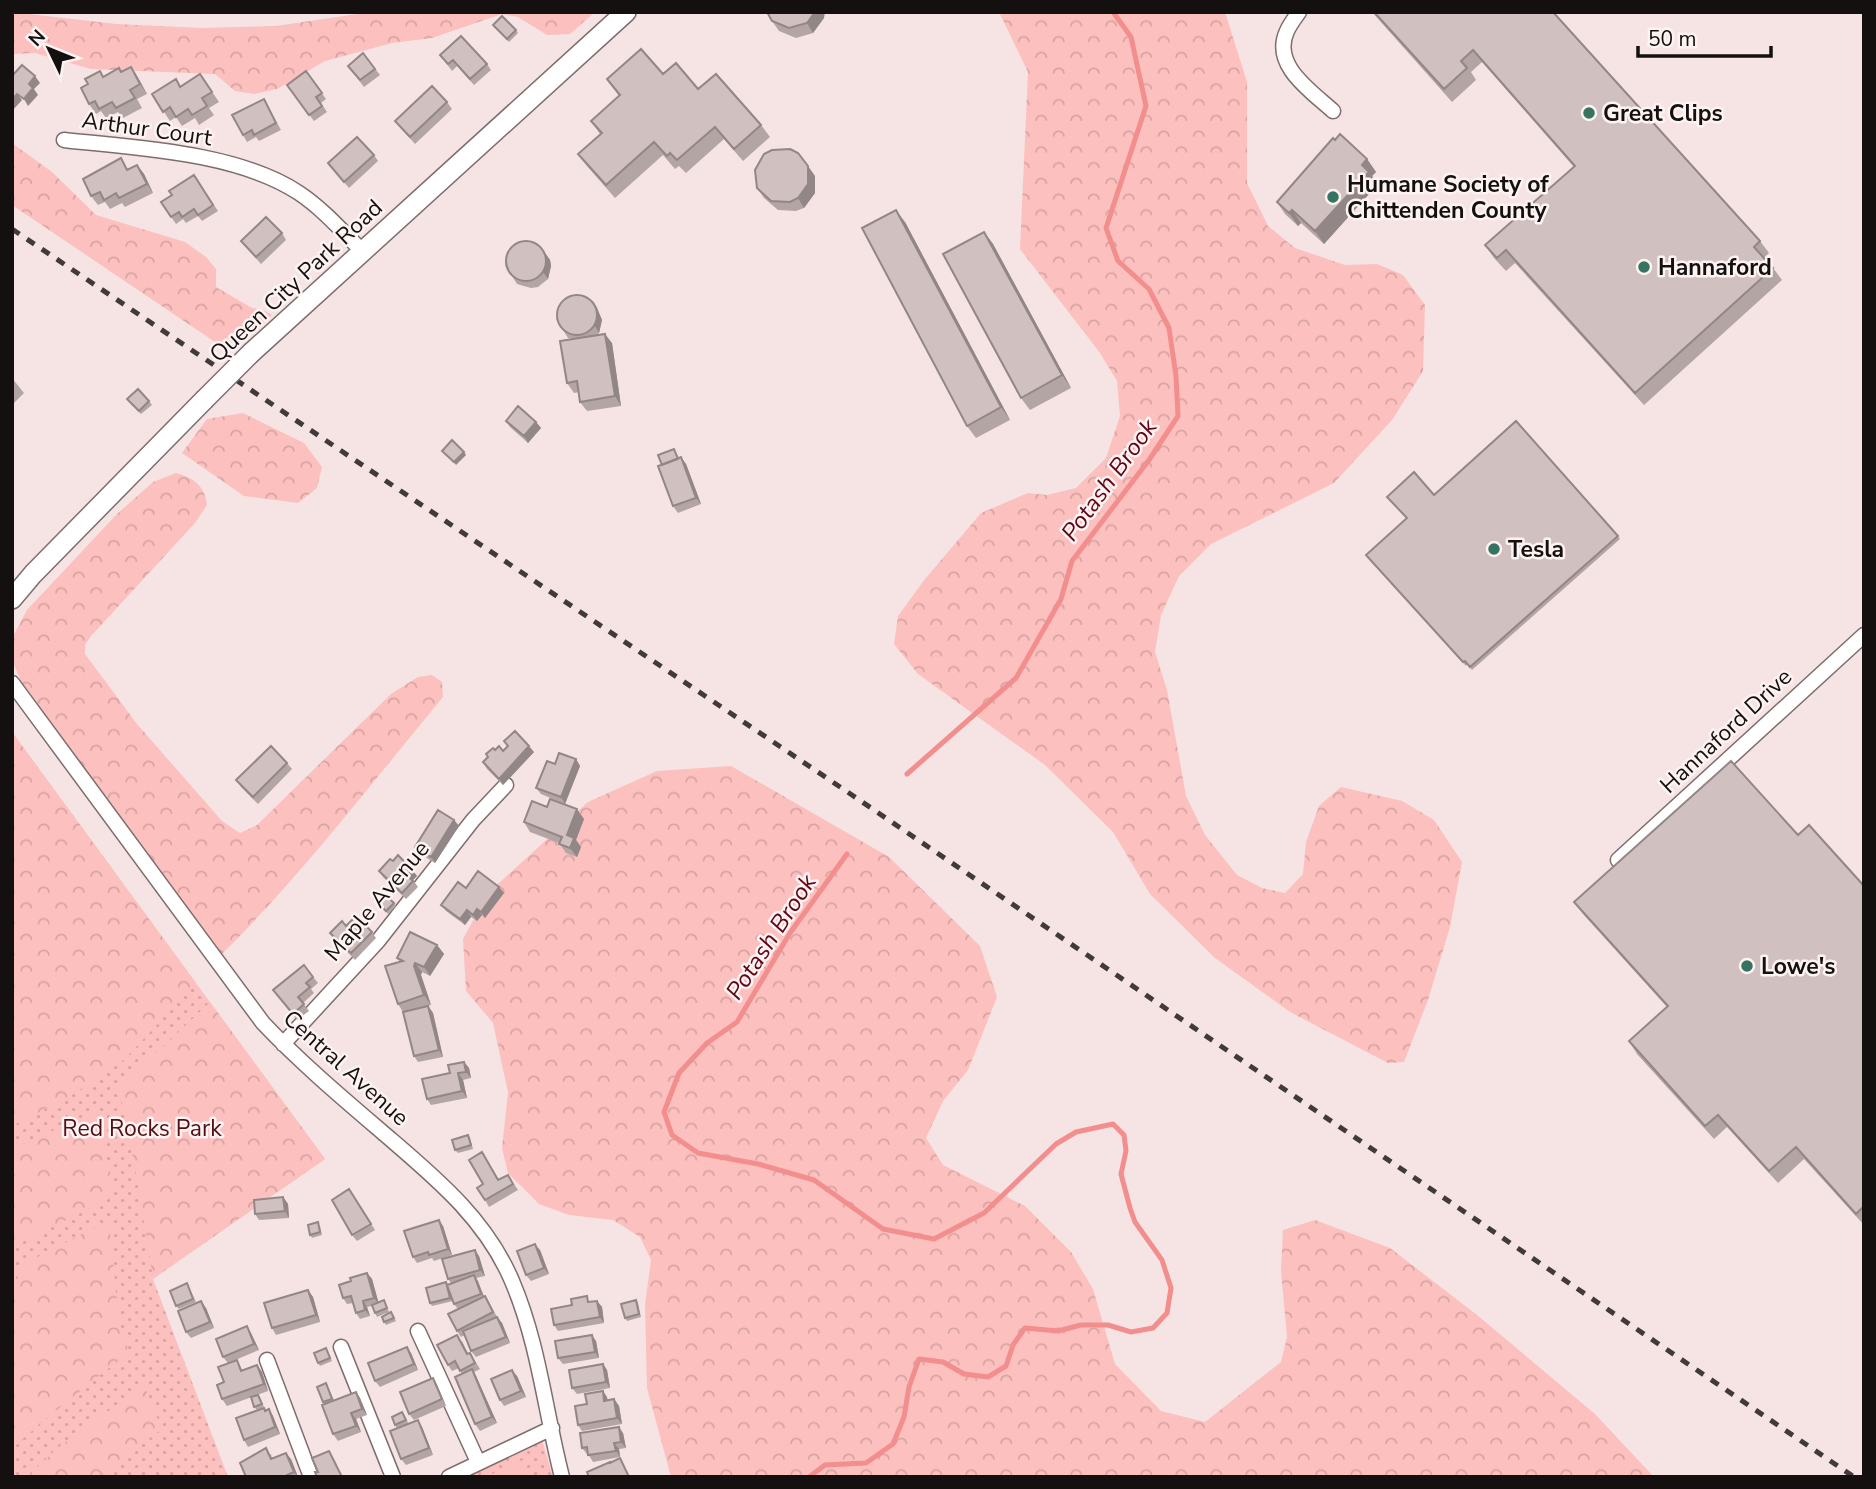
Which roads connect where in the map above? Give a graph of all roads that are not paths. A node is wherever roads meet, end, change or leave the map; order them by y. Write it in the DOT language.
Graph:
graph roads {
  1 [pos="626,12"];
  2 [pos="1299,12"];
  3 [pos="1333,111"];
  4 [pos="64,140"];
  5 [pos="363,252"];
  6 [pos="12,599"];
  7 [pos="1864,635"];
  8 [pos="12,683"];
  9 [pos="506,785"];
  10 [pos="1619,860"];
  11 [pos="282,1044"];
  12 [pos="418,1331"];
  13 [pos="341,1347"];
  14 [pos="267,1360"];
  15 [pos="552,1428"];
  16 [pos="478,1462"];
  17 [pos="311,1477"];
  18 [pos="393,1477"];
  19 [pos="449,1477"];
  20 [pos="562,1477"];
  1 -- 5 [label="street, Queen City Park Road"];
  2 -- 3 [label="street"];
  4 -- 5 [label="street, Arthur Court"];
  5 -- 6 [label="street, Queen City Park Road, bridge"];
  7 -- 10 [label="street, Hannaford Drive"];
  8 -- 11 [label="street, Central Avenue"];
  9 -- 11 [label="street, Maple Avenue"];
  11 -- 15 [label="street, Central Avenue"];
  12 -- 16 [label="street"];
  13 -- 18 [label="street"];
  14 -- 17 [label="street"];
  15 -- 16 [label="street"];
  15 -- 20 [label="street, Central Avenue"];
  16 -- 19 [label="street"];
}
